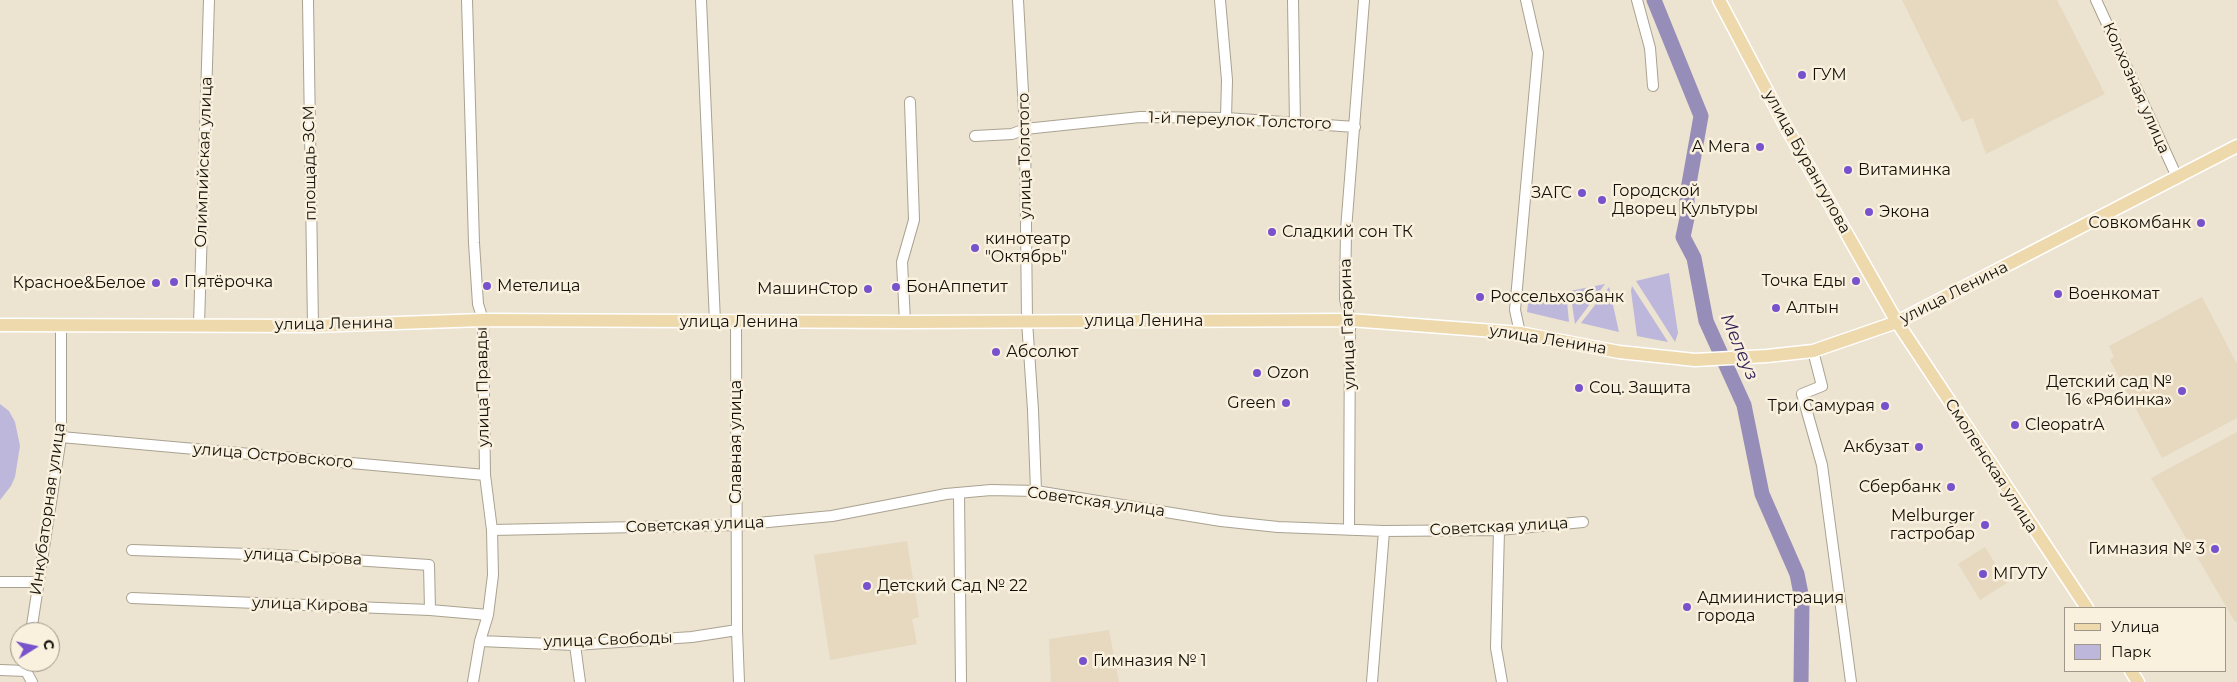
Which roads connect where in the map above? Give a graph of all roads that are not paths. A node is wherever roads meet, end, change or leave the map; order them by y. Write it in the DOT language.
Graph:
graph roads {
  1 [pos="209,0"];
  2 [pos="308,0"];
  3 [pos="467,0"];
  4 [pos="701,0"];
  5 [pos="1018,0"];
  6 [pos="1220,0"];
  7 [pos="1294,0"];
  8 [pos="1364,0"];
  9 [pos="1526,0"];
  10 [pos="1637,0"];
  11 [pos="1719,0"];
  12 [pos="2096,0"];
  13 [pos="1653,86"];
  14 [pos="910,102"];
  15 [pos="1226,118"];
  16 [pos="1295,122"];
  17 [pos="1355,127"];
  18 [pos="1025,130"];
  19 [pos="975,136"];
  20 [pos="2237,146"];
  21 [pos="2177,177"];
  22 [pos="483,320"];
  23 [pos="1350,320"];
  24 [pos="1027,321"];
  25 [pos="715,322"];
  26 [pos="736,322"];
  27 [pos="905,322"];
  28 [pos="1897,322"];
  29 [pos="199,324"];
  30 [pos="0,326"];
  31 [pos="61,326"];
  32 [pos="313,326"];
  33 [pos="1520,333"];
  34 [pos="1813,351"];
  35 [pos="61,436"];
  36 [pos="485,475"];
  37 [pos="1036,491"];
  38 [pos="959,493"];
  39 [pos="1582,522"];
  40 [pos="736,525"];
  41 [pos="492,530"];
  42 [pos="1349,530"];
  43 [pos="1499,530"];
  44 [pos="1384,531"];
  45 [pos="132,550"];
  46 [pos="0,582"];
  47 [pos="38,582"];
  48 [pos="132,598"];
  49 [pos="2086,607"];
  50 [pos="430,610"];
  51 [pos="488,615"];
  52 [pos="33,622"];
  53 [pos="736,630"];
  54 [pos="480,641"];
  55 [pos="575,645"];
  56 [pos="473,682"];
  57 [pos="580,682"];
  58 [pos="740,682"];
  59 [pos="961,682"];
  60 [pos="1372,682"];
  61 [pos="1502,682"];
  62 [pos="1851,682"];
  1 -- 29 [label="street, Олимпийская улица"];
  2 -- 32 [label="street, площадь ЗСМ"];
  3 -- 22 [label="street, улица Правды"];
  4 -- 25 [label="street"];
  5 -- 18 [label="street, улица Толстого"];
  6 -- 15 [label="street"];
  7 -- 16 [label="street"];
  8 -- 17 [label="street, улица Гагарина"];
  9 -- 33 [label="street"];
  10 -- 13 [label="street"];
  11 -- 28 [label="main road, улица Бурангулова"];
  12 -- 21 [label="street, Колхозная улица"];
  14 -- 27 [label="street"];
  15 -- 16 [label="street, 1-й переулок Толстого"];
  15 -- 18 [label="street, 1-й переулок Толстого"];
  16 -- 17 [label="street, 1-й переулок Толстого"];
  17 -- 23 [label="street, улица Гагарина"];
  18 -- 19 [label="street, 1-й переулок Толстого"];
  18 -- 24 [label="street, улица Толстого"];
  20 -- 21 [label="main road, улица Ленина"];
  21 -- 28 [label="main road, улица Ленина"];
  22 -- 25 [label="main road, улица Ленина"];
  22 -- 32 [label="main road, улица Ленина"];
  22 -- 36 [label="street, улица Правды"];
  23 -- 24 [label="main road, улица Ленина"];
  23 -- 33 [label="main road, улица Ленина"];
  23 -- 42 [label="street, улица Гагарина"];
  24 -- 27 [label="main road, улица Ленина"];
  24 -- 37 [label="street, улица Толстого"];
  25 -- 26 [label="main road, улица Ленина"];
  26 -- 27 [label="main road, улица Ленина"];
  26 -- 40 [label="street, Славная улица"];
  28 -- 34 [label="main road, улица Ленина"];
  28 -- 49 [label="main road, Смоленская улица"];
  29 -- 31 [label="main road, улица Ленина"];
  29 -- 32 [label="main road, улица Ленина"];
  30 -- 31 [label="main road, улица Ленина"];
  31 -- 35 [label="street, Инкубаторная улица"];
  33 -- 34 [label="main road, улица Ленина"];
  34 -- 62 [label="street"];
  35 -- 36 [label="street, улица Островского"];
  35 -- 47 [label="street, Инкубаторная улица"];
  36 -- 41 [label="street, улица Правды"];
  37 -- 38 [label="street, Советская улица"];
  37 -- 42 [label="street, Советская улица"];
  38 -- 40 [label="street, Советская улица"];
  38 -- 59 [label="street"];
  39 -- 43 [label="street, Советская улица"];
  40 -- 41 [label="street, Советская улица"];
  40 -- 53 [label="street, Славная улица"];
  41 -- 51 [label="street, улица Правды"];
  42 -- 44 [label="street, Советская улица"];
  43 -- 44 [label="street, Советская улица"];
  43 -- 61 [label="street"];
  44 -- 60 [label="street"];
  45 -- 50 [label="street, улица Сырова"];
  46 -- 47 [label="street"];
  47 -- 52 [label="street, Инкубаторная улица"];
  48 -- 50 [label="street, улица Кирова"];
  50 -- 51 [label="street, улица Кирова"];
  51 -- 54 [label="street, улица Правды"];
  53 -- 55 [label="street, улица Свободы"];
  53 -- 58 [label="street, Славная улица"];
  54 -- 55 [label="street, улица Свободы"];
  54 -- 56 [label="street, улица Правды"];
  55 -- 57 [label="street"];
}
